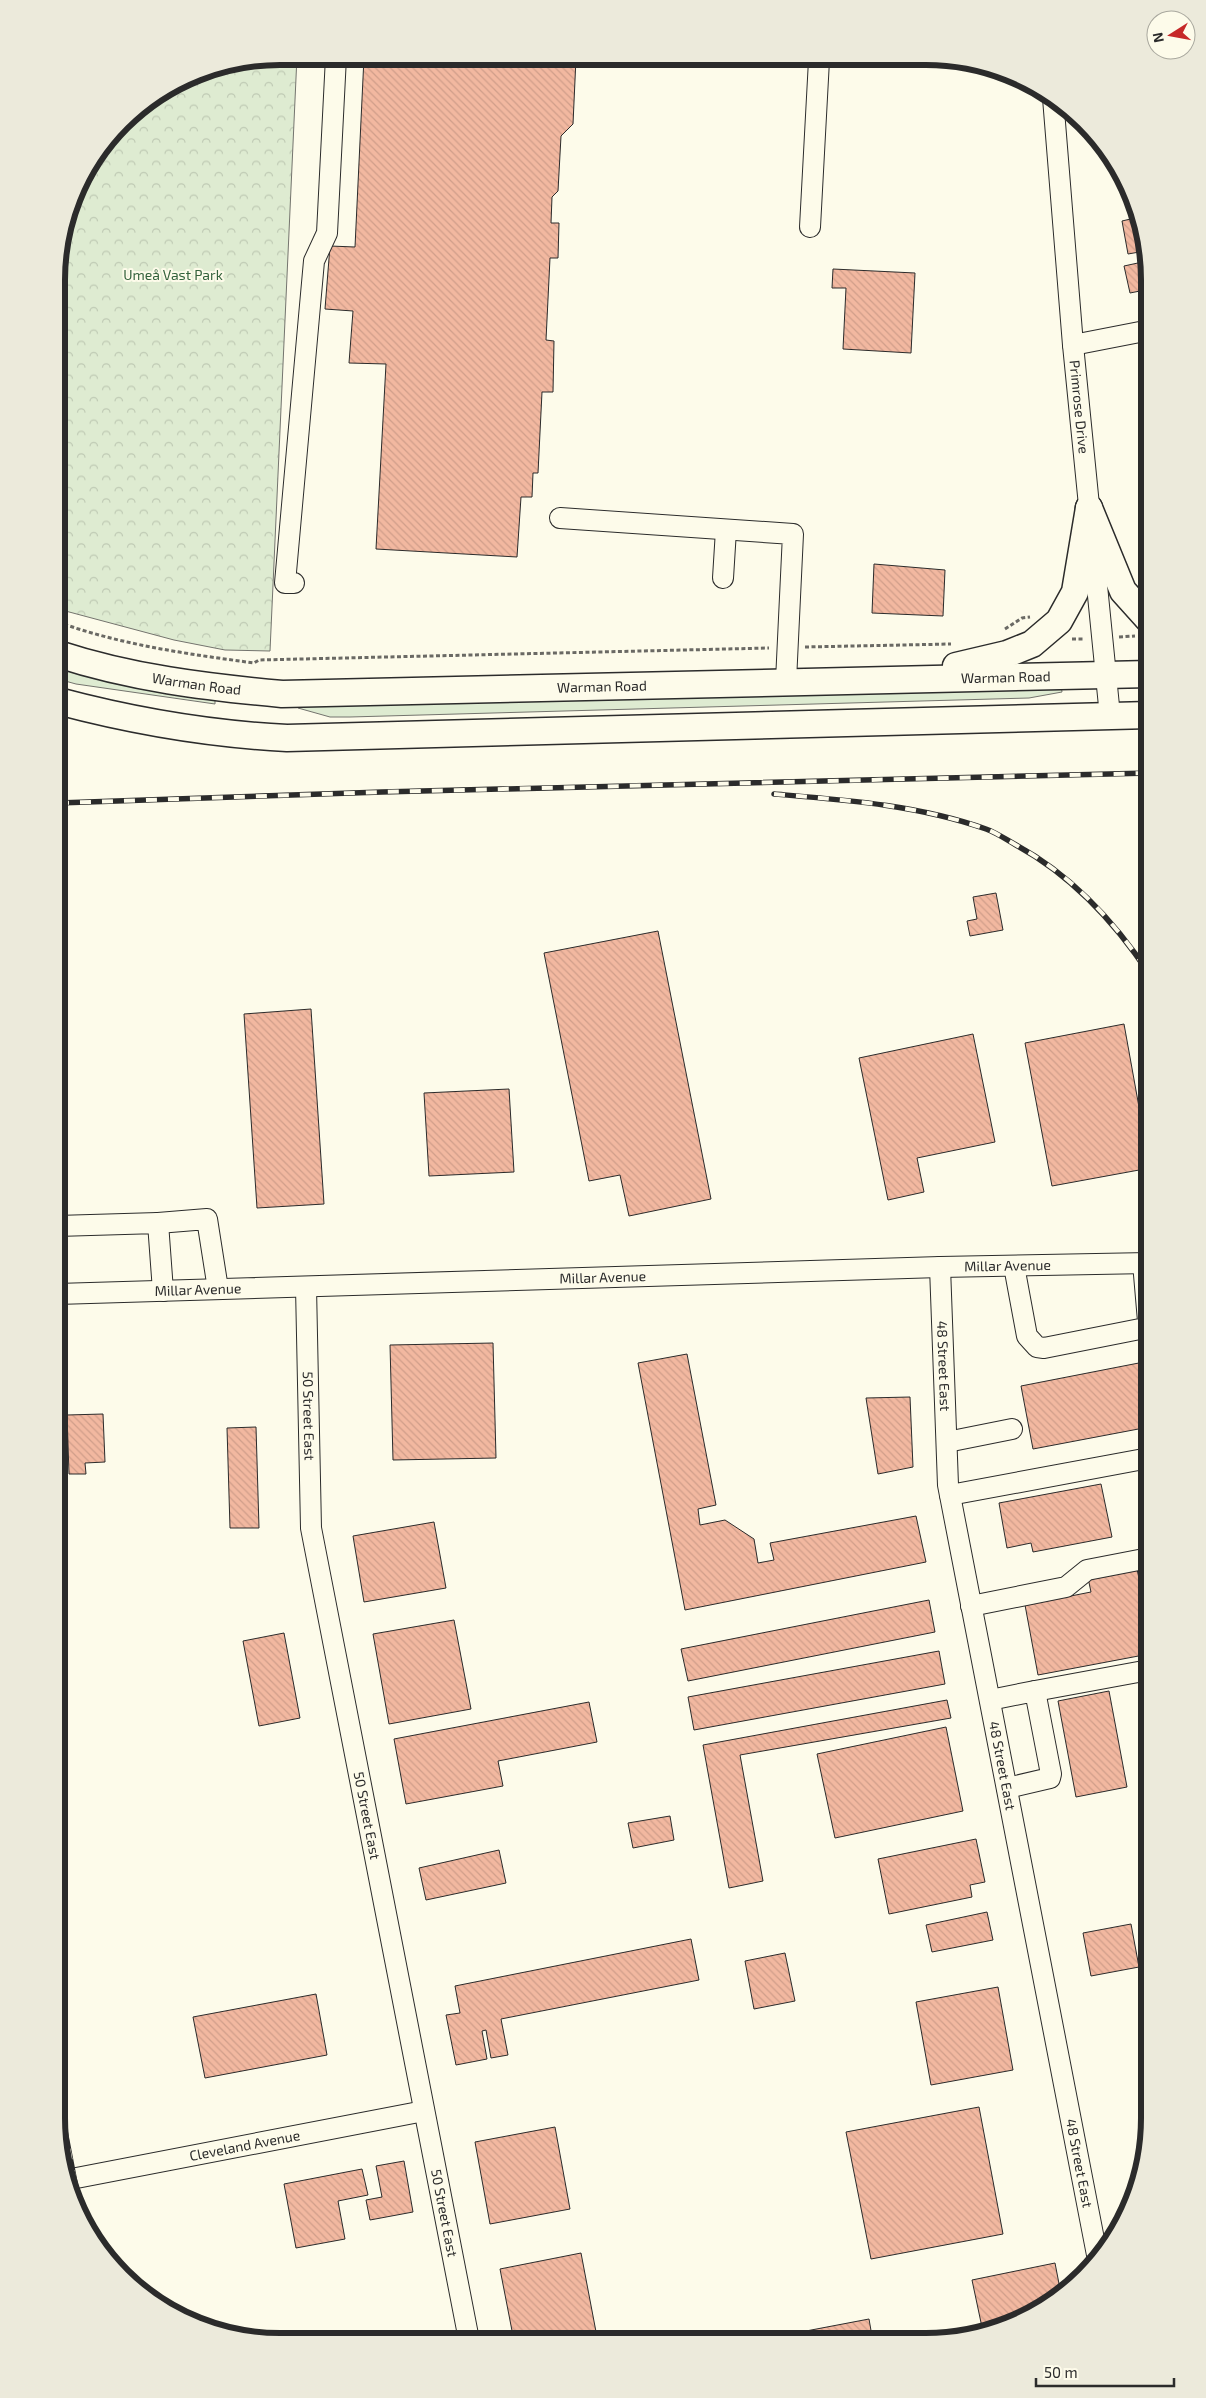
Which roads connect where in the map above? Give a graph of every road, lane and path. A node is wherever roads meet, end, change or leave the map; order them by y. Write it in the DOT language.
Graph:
graph roads {
  1 [pos="336,65"];
  2 [pos="819,65"];
  3 [pos="1054,107"];
  4 [pos="810,227"];
  5 [pos="1141,332"];
  6 [pos="1073,345"];
  7 [pos="1089,508"];
  8 [pos="560,518"];
  9 [pos="726,530"];
  10 [pos="724,578"];
  11 [pos="294,583"];
  12 [pos="1141,611"];
  13 [pos="65,624"];
  14 [pos="1051,630"];
  15 [pos="998,634"];
  16 [pos="955,644"];
  17 [pos="787,647"];
  18 [pos="65,656"];
  19 [pos="1106,674"];
  20 [pos="1141,674"];
  21 [pos="904,678"];
  22 [pos="786,681"];
  23 [pos="65,703"];
  24 [pos="1141,715"];
  25 [pos="1110,716"];
  26 [pos="158,1222"];
  27 [pos="65,1226"];
  28 [pos="1141,1263"];
  29 [pos="1014,1266"];
  30 [pos="940,1267"];
  31 [pos="306,1287"];
  32 [pos="218,1289"];
  33 [pos="163,1291"];
  34 [pos="65,1294"];
  35 [pos="1141,1329"];
  36 [pos="1012,1429"];
  37 [pos="947,1442"];
  38 [pos="1141,1459"];
  39 [pos="950,1495"];
  40 [pos="1141,1560"];
  41 [pos="972,1606"];
  42 [pos="1141,1671"];
  43 [pos="1035,1691"];
  44 [pos="990,1700"];
  45 [pos="1007,1788"];
  46 [pos="424,2111"];
  47 [pos="74,2179"];
  48 [pos="1096,2250"];
  49 [pos="468,2333"];
  1 -- 11 [label="street"];
  2 -- 4 [label="street"];
  3 -- 6 [label="street, Primrose Drive"];
  5 -- 6 [label="street"];
  6 -- 7 [label="street, Primrose Drive"];
  7 -- 12 [label="main road"];
  7 -- 14 [label="main road"];
  7 -- 19 [label="street, Primrose Drive"];
  8 -- 9 [label="street"];
  9 -- 10 [label="street"];
  9 -- 17 [label="street"];
  13 -- 17 [label="path"];
  14 -- 15 [label="path"];
  14 -- 21 [label="main road"];
  16 -- 17 [label="path"];
  17 -- 22 [label="street"];
  18 -- 22 [label="main road, Warman Road"];
  19 -- 20 [label="main road, Warman Road"];
  19 -- 21 [label="main road, Warman Road"];
  19 -- 25 [label="street, Primrose Drive"];
  21 -- 22 [label="main road, Warman Road"];
  23 -- 25 [label="main road"];
  24 -- 25 [label="main road"];
  26 -- 27 [label="street"];
  26 -- 32 [label="street"];
  26 -- 33 [label="street"];
  28 -- 29 [label="street, Millar Avenue"];
  29 -- 30 [label="street, Millar Avenue"];
  29 -- 35 [label="street"];
  30 -- 31 [label="street, Millar Avenue"];
  30 -- 37 [label="street, 48 Street East"];
  31 -- 32 [label="street, Millar Avenue"];
  31 -- 46 [label="street, 50 Street East"];
  32 -- 33 [label="street, Millar Avenue"];
  33 -- 34 [label="street, Millar Avenue"];
  36 -- 37 [label="street"];
  37 -- 39 [label="street, 48 Street East"];
  38 -- 39 [label="street"];
  39 -- 41 [label="street, 48 Street East"];
  40 -- 41 [label="street"];
  41 -- 44 [label="street, 48 Street East"];
  42 -- 43 [label="street"];
  43 -- 44 [label="street"];
  43 -- 45 [label="street"];
  44 -- 45 [label="street, 48 Street East"];
  45 -- 48 [label="street, 48 Street East"];
  46 -- 47 [label="street, Cleveland Avenue"];
  46 -- 49 [label="street, 50 Street East"];
}
